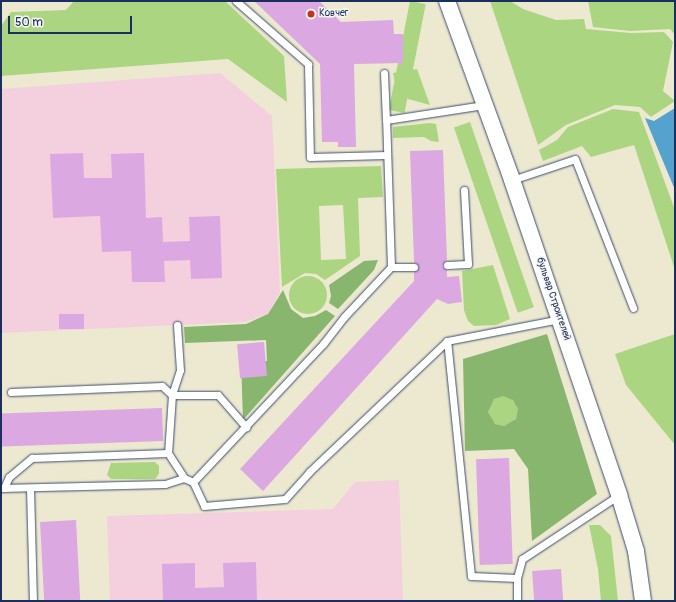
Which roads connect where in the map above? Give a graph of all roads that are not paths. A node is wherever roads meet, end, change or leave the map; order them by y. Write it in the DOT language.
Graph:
graph roads {
  1 [pos="236,1"];
  2 [pos="447,1"];
  3 [pos="384,73"];
  4 [pos="484,105"];
  5 [pos="386,120"];
  6 [pos="387,155"];
  7 [pos="512,180"];
  8 [pos="464,190"];
  9 [pos="447,265"];
  10 [pos="414,266"];
  11 [pos="391,267"];
  12 [pos="633,308"];
  13 [pos="561,319"];
  14 [pos="178,325"];
  15 [pos="446,341"];
  16 [pos="11,392"];
  17 [pos="172,395"];
  18 [pos="246,427"];
  19 [pos="168,453"];
  20 [pos="184,478"];
  21 [pos="193,482"];
  22 [pos="3,488"];
  23 [pos="30,488"];
  24 [pos="619,495"];
  25 [pos="517,578"];
  26 [pos="32,601"];
  27 [pos="518,601"];
  28 [pos="643,601"];
  1 -- 6 [label="lane"];
  2 -- 4 [label="street, бульвар Строителей"];
  3 -- 5 [label="lane"];
  4 -- 5 [label="lane"];
  4 -- 7 [label="street, бульвар Строителей"];
  5 -- 6 [label="lane"];
  6 -- 11 [label="lane"];
  7 -- 12 [label="lane"];
  7 -- 13 [label="street, бульвар Строителей"];
  8 -- 9 [label="lane"];
  10 -- 11 [label="lane"];
  11 -- 18 [label="lane"];
  13 -- 15 [label="lane"];
  13 -- 24 [label="street, бульвар Строителей"];
  14 -- 17 [label="lane"];
  15 -- 21 [label="lane"];
  15 -- 25 [label="lane"];
  16 -- 17 [label="lane"];
  17 -- 18 [label="lane"];
  17 -- 19 [label="lane"];
  18 -- 21 [label="lane"];
  19 -- 20 [label="lane"];
  19 -- 22 [label="lane"];
  20 -- 21 [label="lane"];
  20 -- 23 [label="lane"];
  22 -- 23 [label="lane"];
  23 -- 26 [label="lane"];
  24 -- 25 [label="lane"];
  24 -- 28 [label="street, бульвар Строителей"];
  25 -- 27 [label="lane"];
}
